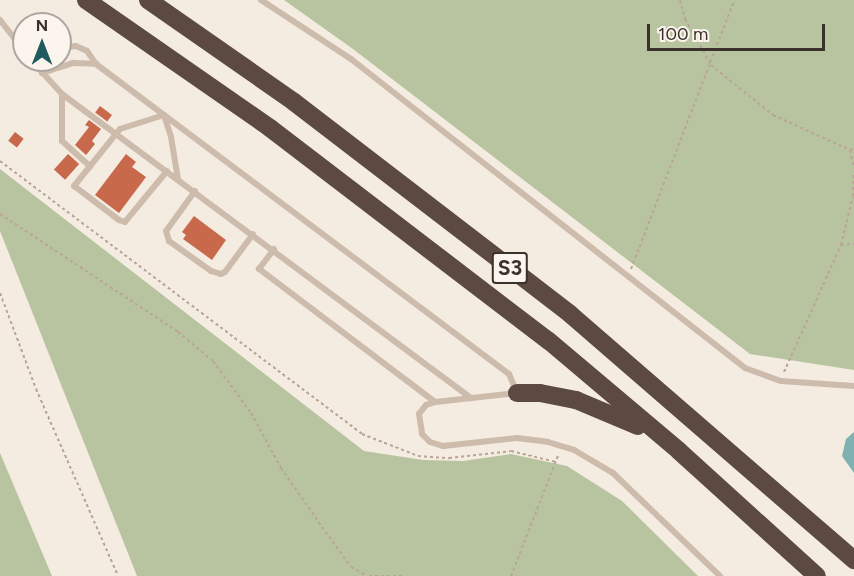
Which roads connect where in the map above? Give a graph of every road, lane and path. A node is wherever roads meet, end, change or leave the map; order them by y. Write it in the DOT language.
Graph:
graph roads {
  1 [pos="86,0"];
  2 [pos="148,0"];
  3 [pos="261,0"];
  4 [pos="680,0"];
  5 [pos="734,0"];
  6 [pos="0,20"];
  7 [pos="12,36"];
  8 [pos="72,46"];
  9 [pos="96,64"];
  10 [pos="711,65"];
  11 [pos="42,74"];
  12 [pos="62,94"];
  13 [pos="164,115"];
  14 [pos="115,134"];
  15 [pos="854,149"];
  16 [pos="850,150"];
  17 [pos="0,161"];
  18 [pos="90,166"];
  19 [pos="854,167"];
  20 [pos="167,171"];
  21 [pos="854,172"];
  22 [pos="178,179"];
  23 [pos="195,191"];
  24 [pos="0,214"];
  25 [pos="253,234"];
  26 [pos="854,244"];
  27 [pos="841,245"];
  28 [pos="274,249"];
  29 [pos="628,277"];
  30 [pos="0,293"];
  31 [pos="781,381"];
  32 [pos="854,386"];
  33 [pos="517,393"];
  34 [pos="472,398"];
  35 [pos="435,402"];
  36 [pos="679,452"];
  37 [pos="854,560"];
  38 [pos="118,576"];
  39 [pos="368,576"];
  40 [pos="403,576"];
  41 [pos="511,576"];
  42 [pos="720,576"];
  43 [pos="817,576"];
  1 -- 36 [label="highway, S3"];
  2 -- 37 [label="highway, S3"];
  3 -- 29 [label="lane"];
  4 -- 10 [label="path"];
  5 -- 10 [label="path"];
  6 -- 7 [label="lane"];
  8 -- 9 [label="lane"];
  9 -- 11 [label="lane"];
  9 -- 13 [label="lane"];
  10 -- 16 [label="path"];
  10 -- 29 [label="path"];
  11 -- 12 [label="lane"];
  12 -- 14 [label="lane"];
  12 -- 18 [label="lane"];
  13 -- 14 [label="lane"];
  13 -- 22 [label="lane"];
  13 -- 33 [label="lane"];
  14 -- 18 [label="lane"];
  14 -- 20 [label="lane"];
  15 -- 16 [label="path"];
  16 -- 19 [label="path"];
  17 -- 41 [label="path"];
  18 -- 20 [label="lane"];
  20 -- 22 [label="lane"];
  21 -- 27 [label="path"];
  22 -- 23 [label="lane"];
  23 -- 25 [label="lane"];
  23 -- 25 [label="lane"];
  24 -- 39 [label="path"];
  25 -- 28 [label="lane"];
  26 -- 27 [label="path"];
  27 -- 31 [label="path"];
  28 -- 34 [label="lane"];
  28 -- 35 [label="lane"];
  29 -- 31 [label="lane"];
  30 -- 38 [label="path"];
  31 -- 32 [label="lane"];
  33 -- 34 [label="lane"];
  33 -- 36 [label="highway"];
  34 -- 35 [label="lane"];
  35 -- 42 [label="lane"];
  36 -- 43 [label="highway, S3"];
  39 -- 40 [label="path"];
}
